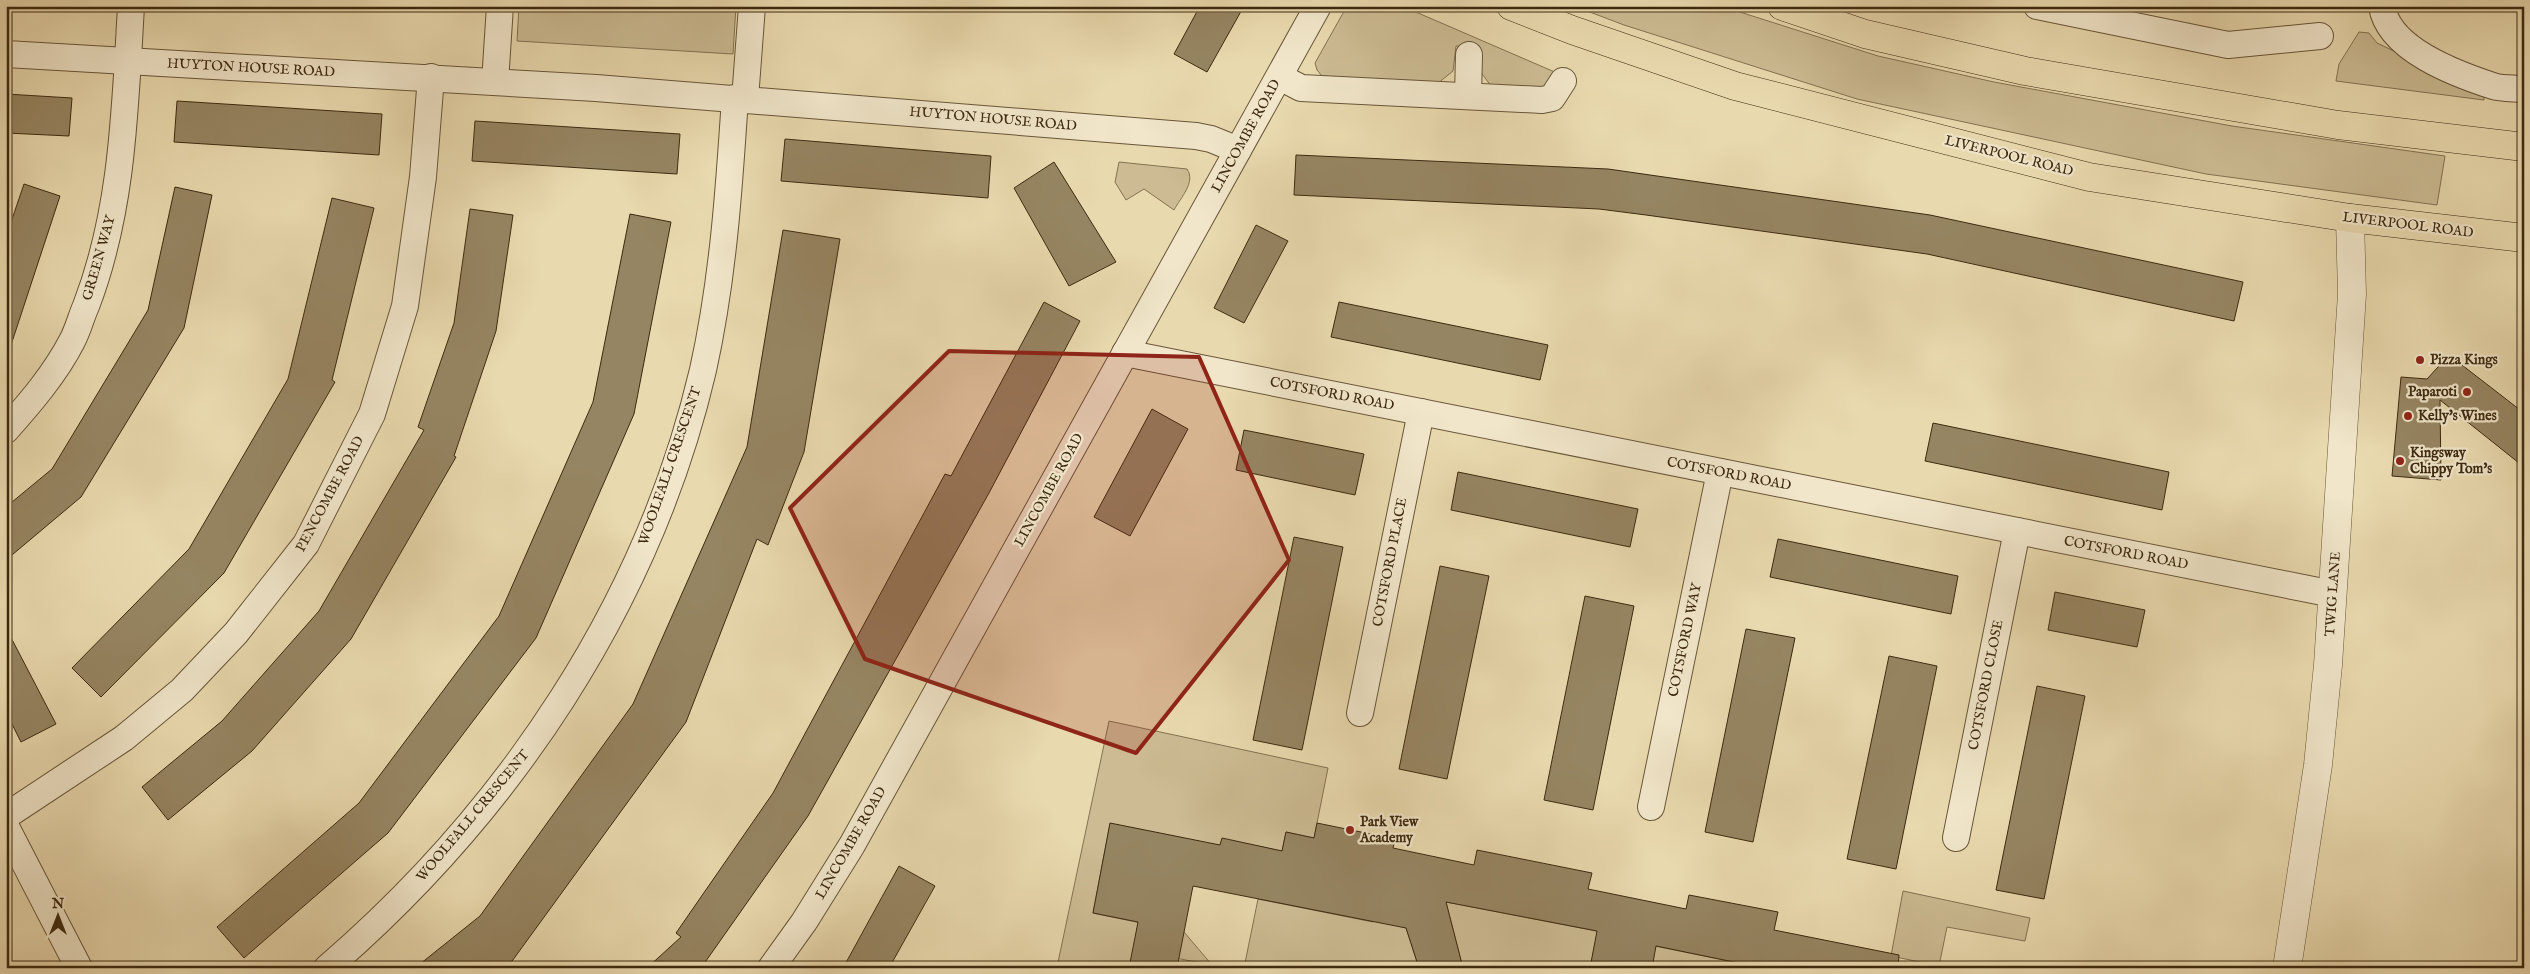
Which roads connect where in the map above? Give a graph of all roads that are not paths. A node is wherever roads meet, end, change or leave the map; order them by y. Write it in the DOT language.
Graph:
graph roads {
  1 [pos="131,6"];
  2 [pos="500,6"];
  3 [pos="752,6"];
  4 [pos="1318,6"];
  5 [pos="1511,6"];
  6 [pos="1782,6"];
  7 [pos="2037,6"];
  8 [pos="2383,12"];
  9 [pos="2320,36"];
  10 [pos="6,54"];
  11 [pos="1469,55"];
  12 [pos="128,62"];
  13 [pos="431,77"];
  14 [pos="1280,77"];
  15 [pos="1563,81"];
  16 [pos="495,82"];
  17 [pos="2524,89"];
  18 [pos="1468,96"];
  19 [pos="740,98"];
  20 [pos="2524,147"];
  21 [pos="1238,150"];
  22 [pos="2350,218"];
  23 [pos="2524,238"];
  24 [pos="1125,353"];
  25 [pos="1421,412"];
  26 [pos="6,430"];
  27 [pos="1720,472"];
  28 [pos="2017,531"];
  29 [pos="2333,594"];
  30 [pos="1360,713"];
  31 [pos="1651,807"];
  32 [pos="6,816"];
  33 [pos="6,827"];
  34 [pos="1956,838"];
  35 [pos="79,968"];
  36 [pos="327,968"];
  37 [pos="771,968"];
  38 [pos="2287,968"];
  1 -- 12 [label="street, GREEN WAY"];
  2 -- 16 [label="street"];
  3 -- 19 [label="street"];
  4 -- 14 [label="street, LINCOMBE ROAD"];
  5 -- 22 [label="highway, LIVERPOOL ROAD"];
  6 -- 20 [label="highway"];
  7 -- 9 [label="street"];
  8 -- 17 [label="street"];
  10 -- 12 [label="street, HUYTON HOUSE ROAD"];
  11 -- 18 [label="street"];
  12 -- 13 [label="street, HUYTON HOUSE ROAD"];
  12 -- 26 [label="street, GREEN WAY"];
  13 -- 16 [label="street, HUYTON HOUSE ROAD"];
  13 -- 32 [label="street, PENCOMBE ROAD"];
  14 -- 18 [label="street"];
  14 -- 21 [label="street, LINCOMBE ROAD"];
  15 -- 18 [label="street"];
  16 -- 19 [label="street, HUYTON HOUSE ROAD"];
  19 -- 21 [label="street, HUYTON HOUSE ROAD"];
  19 -- 36 [label="street, WOOLFALL CRESCENT"];
  21 -- 24 [label="street, LINCOMBE ROAD"];
  22 -- 23 [label="highway, LIVERPOOL ROAD"];
  22 -- 29 [label="street, TWIG LANE"];
  24 -- 25 [label="street, COTSFORD ROAD"];
  24 -- 37 [label="street, LINCOMBE ROAD"];
  25 -- 27 [label="street, COTSFORD ROAD"];
  25 -- 30 [label="street, COTSFORD PLACE"];
  27 -- 28 [label="street, COTSFORD ROAD"];
  27 -- 31 [label="street, COTSFORD WAY"];
  28 -- 29 [label="street, COTSFORD ROAD"];
  28 -- 34 [label="street, COTSFORD CLOSE"];
  29 -- 38 [label="street, TWIG LANE"];
  33 -- 35 [label="street"];
}
